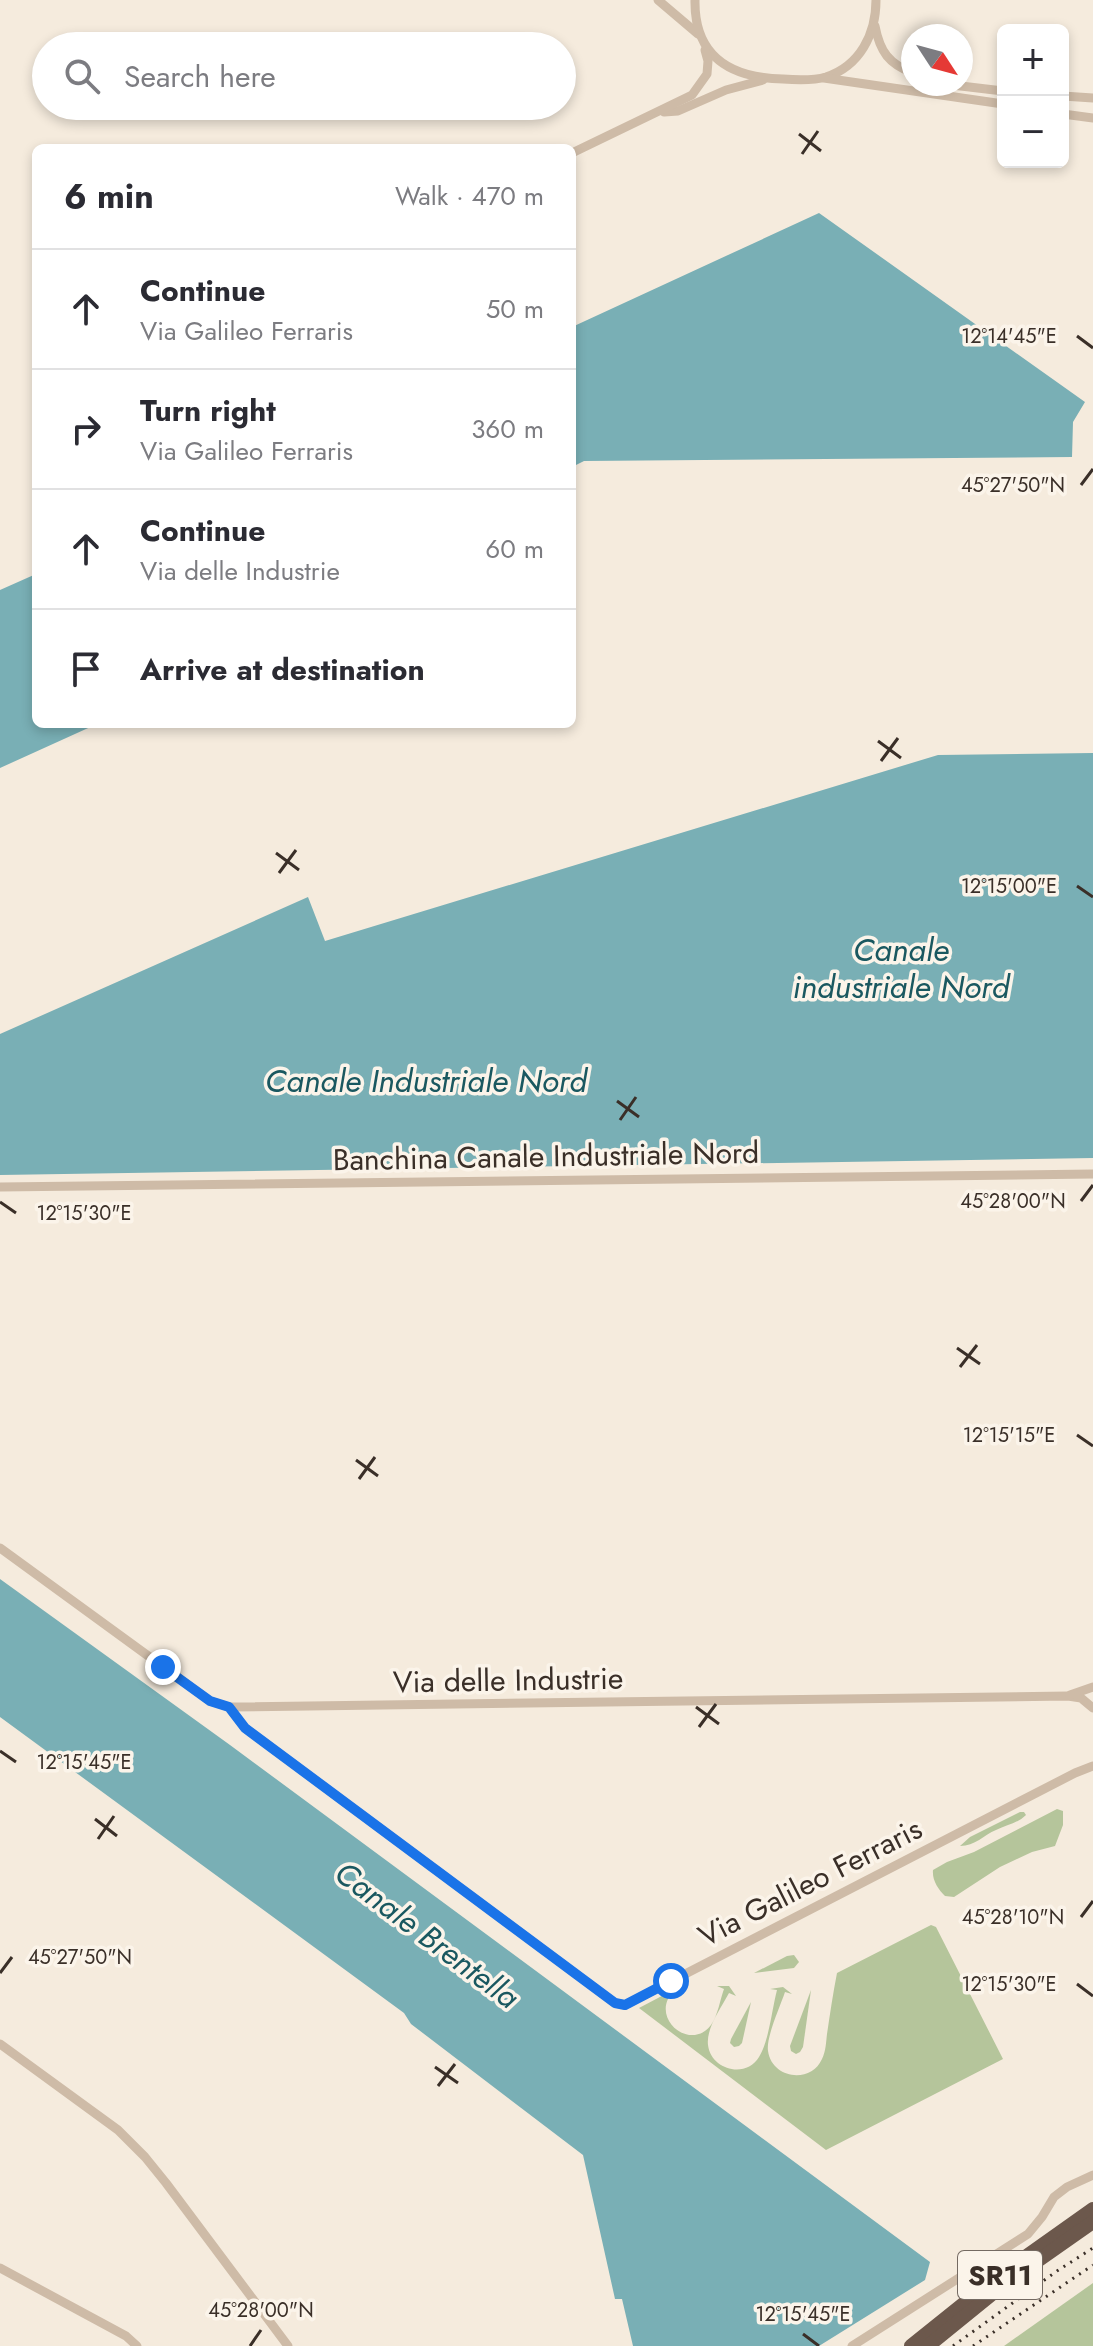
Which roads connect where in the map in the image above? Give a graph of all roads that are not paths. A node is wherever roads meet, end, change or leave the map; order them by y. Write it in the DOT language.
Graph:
graph roads {
  1 [pos="658,0"];
  2 [pos="695,0"];
  3 [pos="876,0"];
  4 [pos="875,20"];
  5 [pos="701,38"];
  6 [pos="901,68"];
  7 [pos="824,78"];
  8 [pos="770,79"];
  9 [pos="973,87"];
  10 [pos="997,90"];
  11 [pos="1069,96"];
  12 [pos="1093,98"];
  13 [pos="997,103"];
  14 [pos="656,113"];
  15 [pos="1069,115"];
  16 [pos="1093,118"];
  17 [pos="576,151"];
  18 [pos="1093,1174"];
  19 [pos="0,1187"];
  20 [pos="0,1548"];
  21 [pos="1093,1687"];
  22 [pos="1068,1696"];
  23 [pos="229,1707"];
  24 [pos="1093,1708"];
  25 [pos="1093,1760"];
  26 [pos="1093,1766"];
  27 [pos="1075,1773"];
  28 [pos="0,2044"];
  29 [pos="1093,2175"];
  30 [pos="1093,2209"];
  31 [pos="1093,2222"];
  32 [pos="0,2268"];
  33 [pos="101,2322"];
  34 [pos="129,2346"];
  35 [pos="137,2346"];
  36 [pos="288,2346"];
  37 [pos="852,2346"];
  38 [pos="911,2346"];
  39 [pos="928,2346"];
  1 -- 5 [label="street"];
  2 -- 5 [label="street"];
  3 -- 4 [label="street"];
  4 -- 6 [label="street"];
  4 -- 7 [label="street"];
  5 -- 8 [label="street"];
  5 -- 14 [label="street"];
  7 -- 8 [label="street"];
  7 -- 13 [label="street"];
  8 -- 14 [label="street"];
  9 -- 10 [label="street"];
  11 -- 12 [label="street"];
  14 -- 17 [label="street"];
  15 -- 16 [label="street"];
  18 -- 19 [label="street, Banchina Canale Industriale Nord"];
  20 -- 23 [label="street, Via delle Industrie"];
  21 -- 22 [label="street, Via delle Industrie"];
  22 -- 23 [label="street, Via delle Industrie"];
  22 -- 24 [label="street, Via delle Industrie"];
  23 -- 27 [label="street, Via Galileo Ferraris"];
  25 -- 27 [label="street, Via Galileo Ferraris"];
  26 -- 27 [label="street, Via Galileo Ferraris"];
  28 -- 36 [label="street"];
  29 -- 37 [label="street"];
  30 -- 38 [label="highway, SR11"];
  31 -- 39 [label="highway, SR11"];
  32 -- 33 [label="street"];
  33 -- 34 [label="street"];
  33 -- 35 [label="street"];
}
